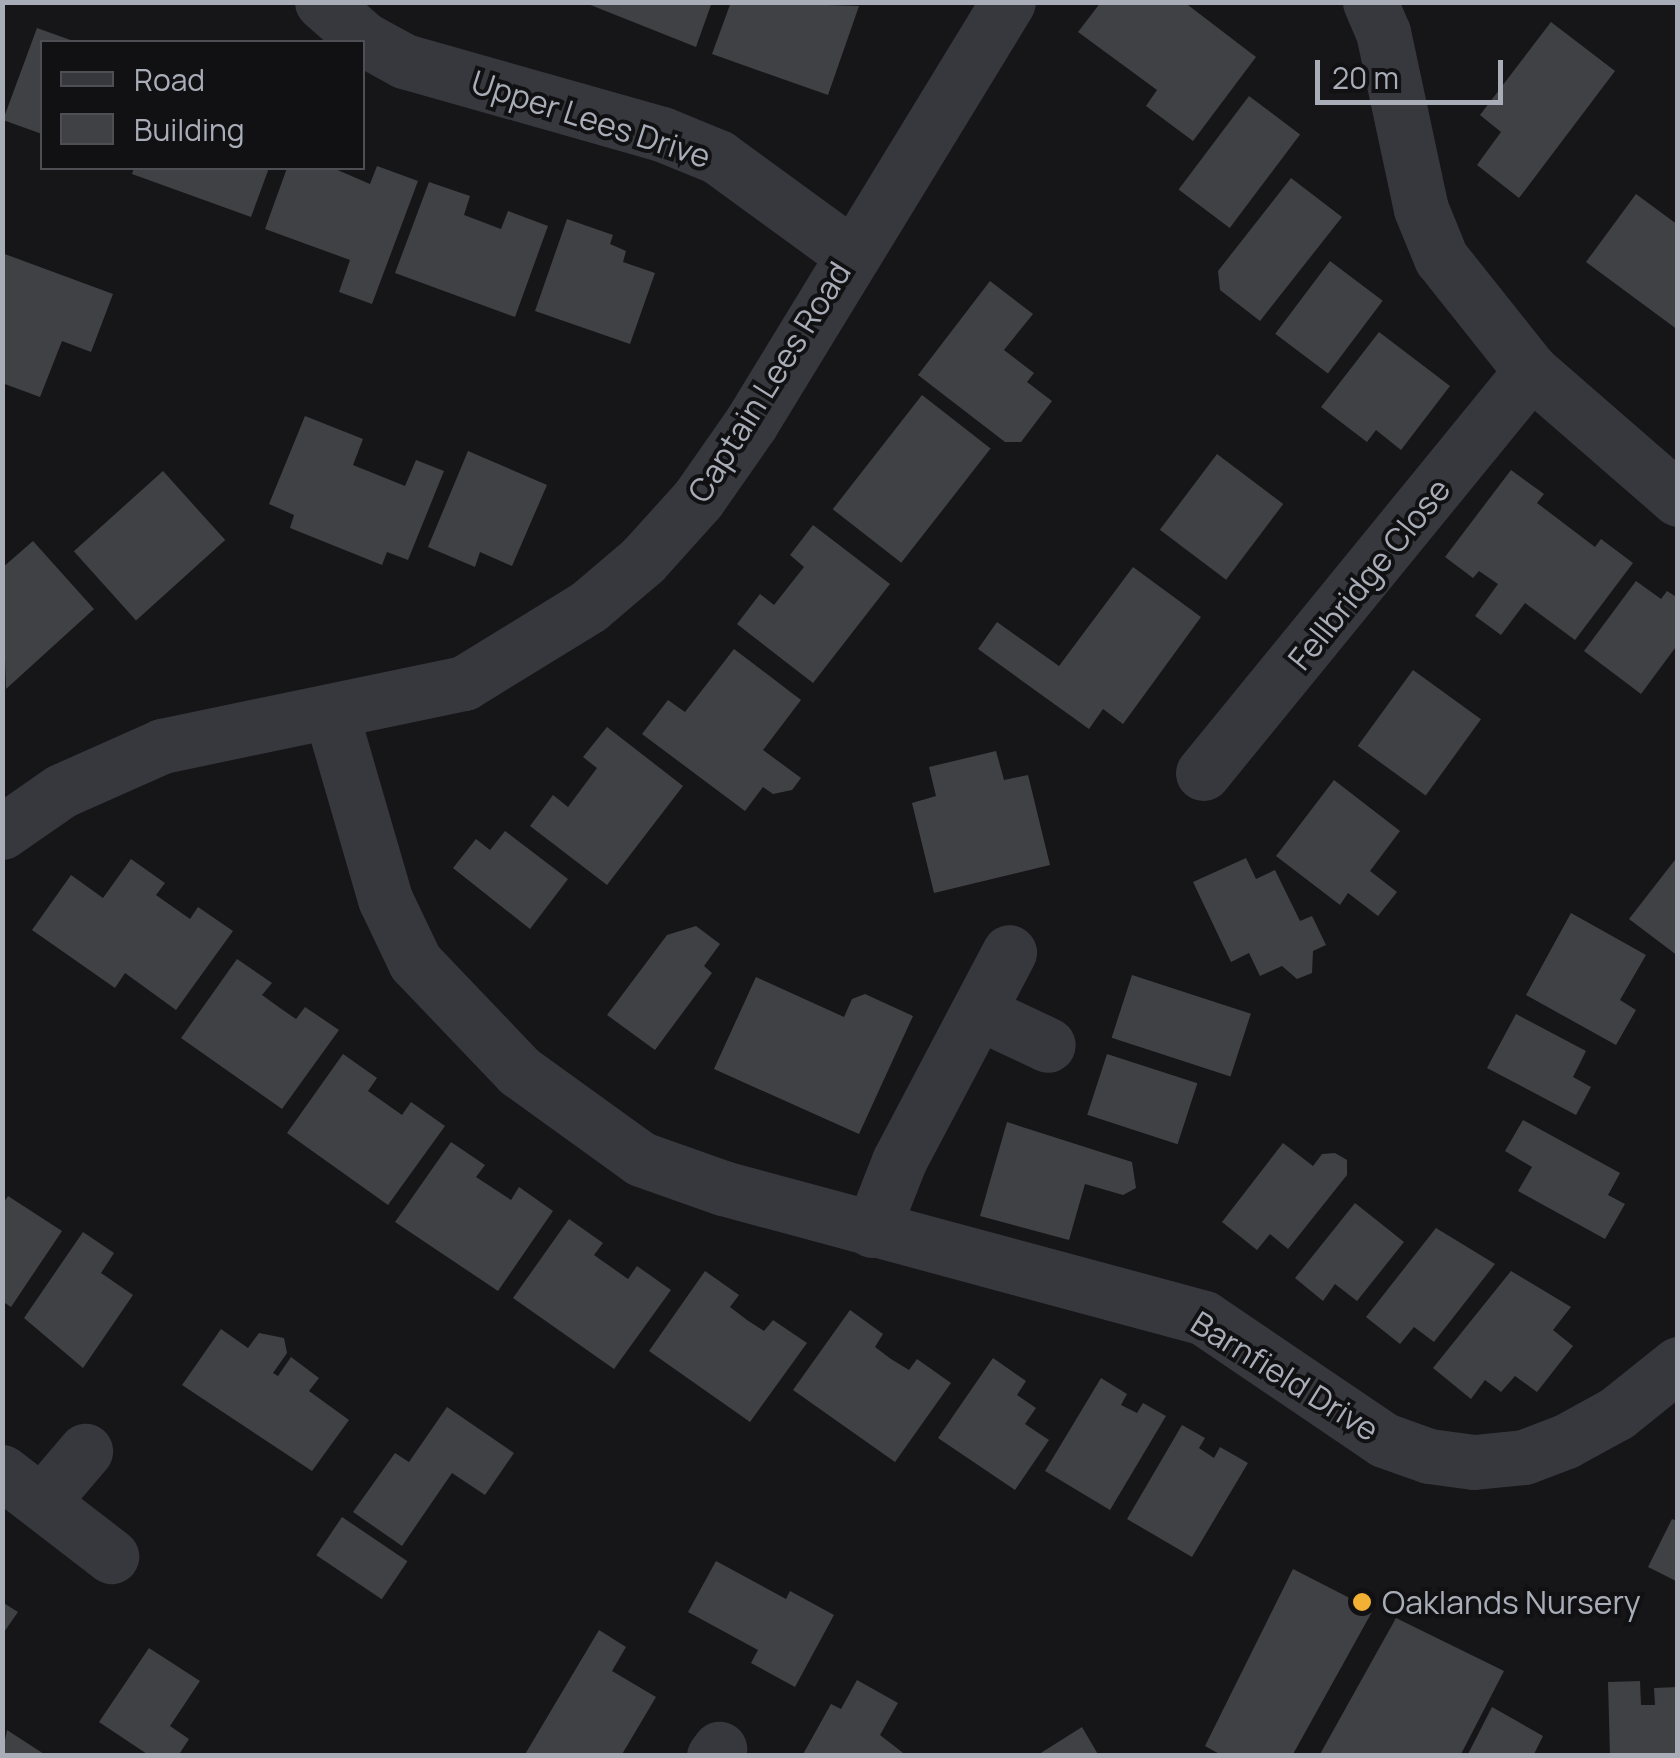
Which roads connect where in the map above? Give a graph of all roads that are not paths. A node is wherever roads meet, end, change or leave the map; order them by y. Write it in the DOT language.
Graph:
graph roads {
  1 [pos="322,2"];
  2 [pos="1008,2"];
  3 [pos="1370,2"];
  4 [pos="364,40"];
  5 [pos="365,41"];
  6 [pos="851,254"];
  7 [pos="1530,371"];
  8 [pos="1678,499"];
  9 [pos="331,713"];
  10 [pos="1203,772"];
  11 [pos="2,832"];
  12 [pos="1009,952"];
  13 [pos="978,1012"];
  14 [pos="1048,1045"];
  15 [pos="872,1230"];
  16 [pos="1678,1364"];
  17 [pos="84,1450"];
  18 [pos="24,1485"];
  19 [pos="111,1556"];
  1 -- 4 [label="street, Upper Lees Drive"];
  2 -- 6 [label="street, Captain Lees Road"];
  3 -- 7 [label="street"];
  5 -- 6 [label="street, Upper Lees Drive"];
  6 -- 9 [label="street, Captain Lees Road"];
  7 -- 8 [label="street"];
  7 -- 10 [label="street, Fellbridge Close"];
  9 -- 11 [label="street, Captain Lees Road"];
  9 -- 15 [label="street, Barnfield Drive"];
  12 -- 13 [label="street"];
  13 -- 14 [label="street"];
  13 -- 15 [label="street"];
  15 -- 16 [label="street, Barnfield Drive"];
  17 -- 18 [label="street"];
  18 -- 19 [label="street"];
}
